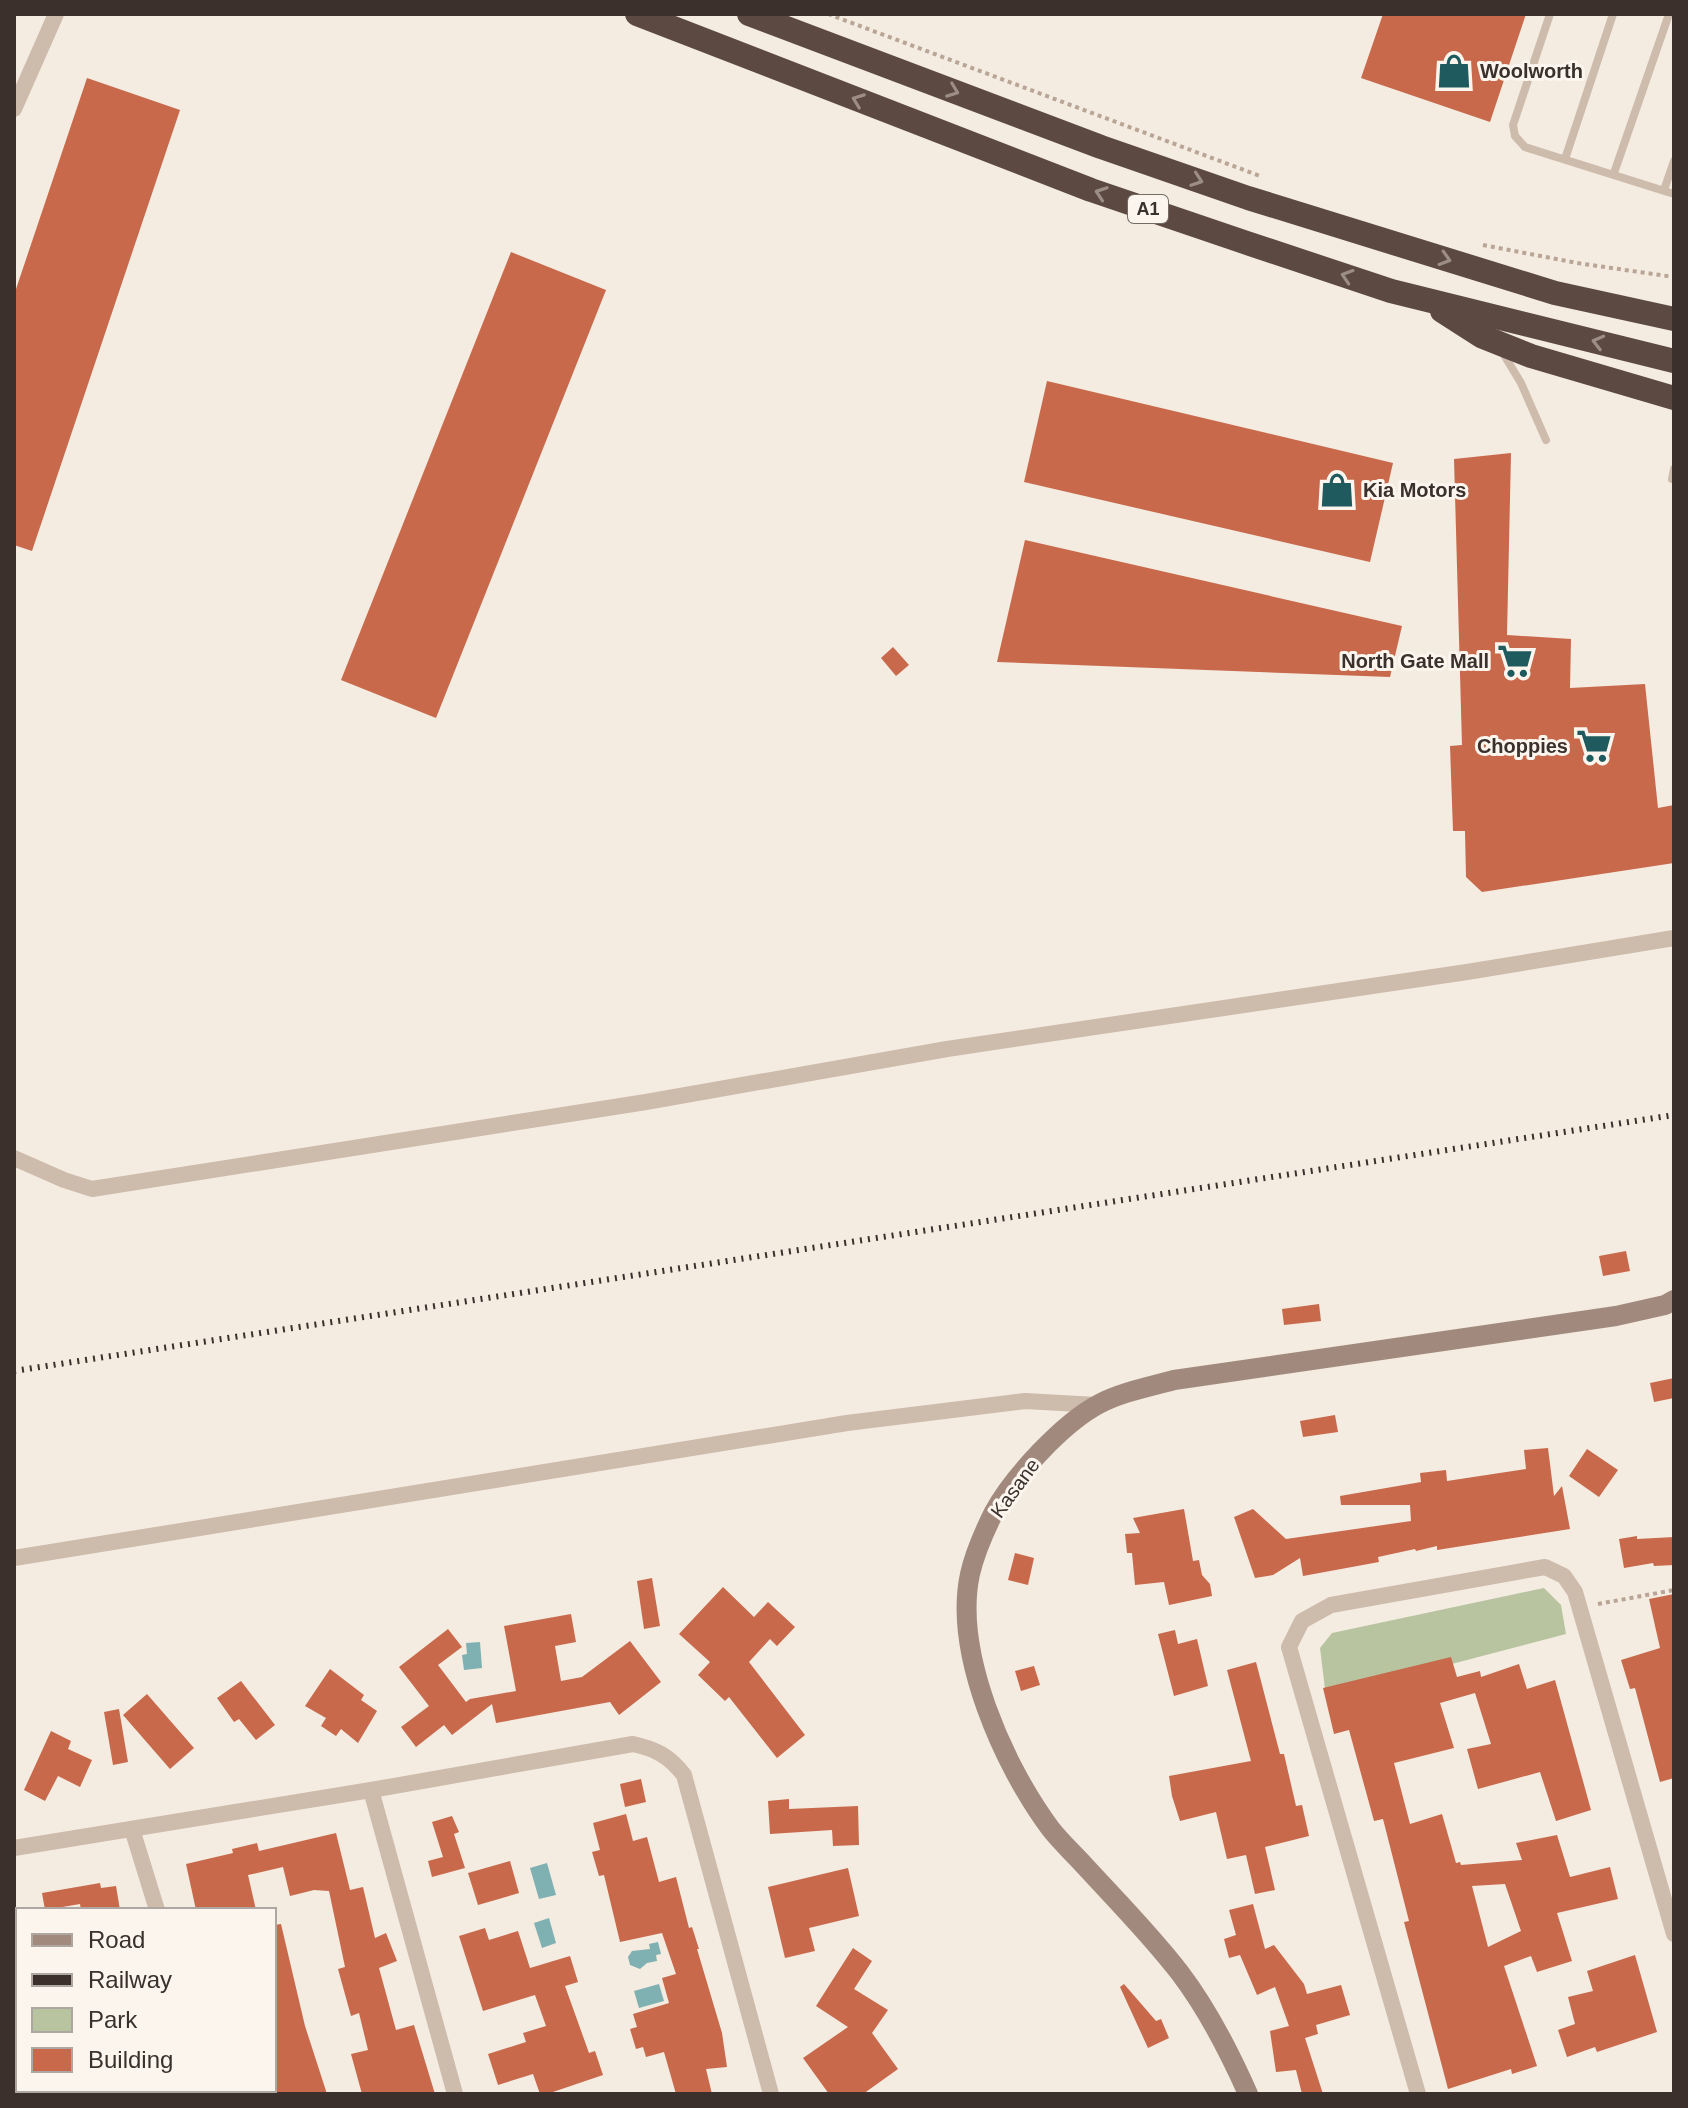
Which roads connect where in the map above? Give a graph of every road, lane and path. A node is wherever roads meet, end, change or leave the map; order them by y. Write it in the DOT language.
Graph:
graph roads {
  1 [pos="56,14"];
  2 [pos="637,14"];
  3 [pos="749,14"];
  4 [pos="828,14"];
  5 [pos="1550,14"];
  6 [pos="1613,14"];
  7 [pos="1669,14"];
  8 [pos="14,109"];
  9 [pos="1565,159"];
  10 [pos="1674,161"];
  11 [pos="1614,173"];
  12 [pos="1268,179"];
  13 [pos="1664,190"];
  14 [pos="1674,194"];
  15 [pos="1469,242"];
  16 [pos="1674,277"];
  17 [pos="1555,293"];
  18 [pos="1423,299"];
  19 [pos="1674,304"];
  20 [pos="1674,319"];
  21 [pos="1497,342"];
  22 [pos="1674,361"];
  23 [pos="1674,398"];
  24 [pos="1546,440"];
  25 [pos="1674,469"];
  26 [pos="1672,479"];
  27 [pos="1674,938"];
  28 [pos="14,1158"];
  29 [pos="1674,1300"];
  30 [pos="1097,1405"];
  31 [pos="14,1558"];
  32 [pos="1674,1590"];
  33 [pos="1579,1607"];
  34 [pos="371,1790"];
  35 [pos="132,1829"];
  36 [pos="14,1848"];
  37 [pos="156,1908"];
  38 [pos="1674,1934"];
  39 [pos="455,2094"];
  40 [pos="771,2094"];
  41 [pos="1248,2094"];
  42 [pos="1418,2094"];
  1 -- 8 [label="street"];
  18 -- 2 [label="highway, A1, one-way"];
  3 -- 17 [label="highway, A1, one-way"];
  4 -- 12 [label="path"];
  5 -- 9 [label="lane"];
  6 -- 9 [label="lane"];
  7 -- 11 [label="lane"];
  9 -- 11 [label="lane"];
  10 -- 13 [label="lane"];
  11 -- 13 [label="lane"];
  13 -- 14 [label="lane"];
  15 -- 16 [label="path"];
  17 -- 19 [label="highway"];
  17 -- 20 [label="highway, A1"];
  18 -- 21 [label="highway"];
  22 -- 18 [label="highway, A1, one-way"];
  21 -- 23 [label="highway"];
  21 -- 24 [label="lane"];
  25 -- 26 [label="lane"];
  27 -- 28 [label="street"];
  29 -- 30 [label="street, Kasane"];
  30 -- 31 [label="street"];
  30 -- 41 [label="street, Kasane"];
  32 -- 33 [label="path"];
  33 -- 38 [label="street"];
  33 -- 42 [label="street"];
  34 -- 35 [label="street"];
  34 -- 39 [label="street"];
  34 -- 40 [label="street"];
  35 -- 36 [label="street"];
  35 -- 37 [label="street"];
}
